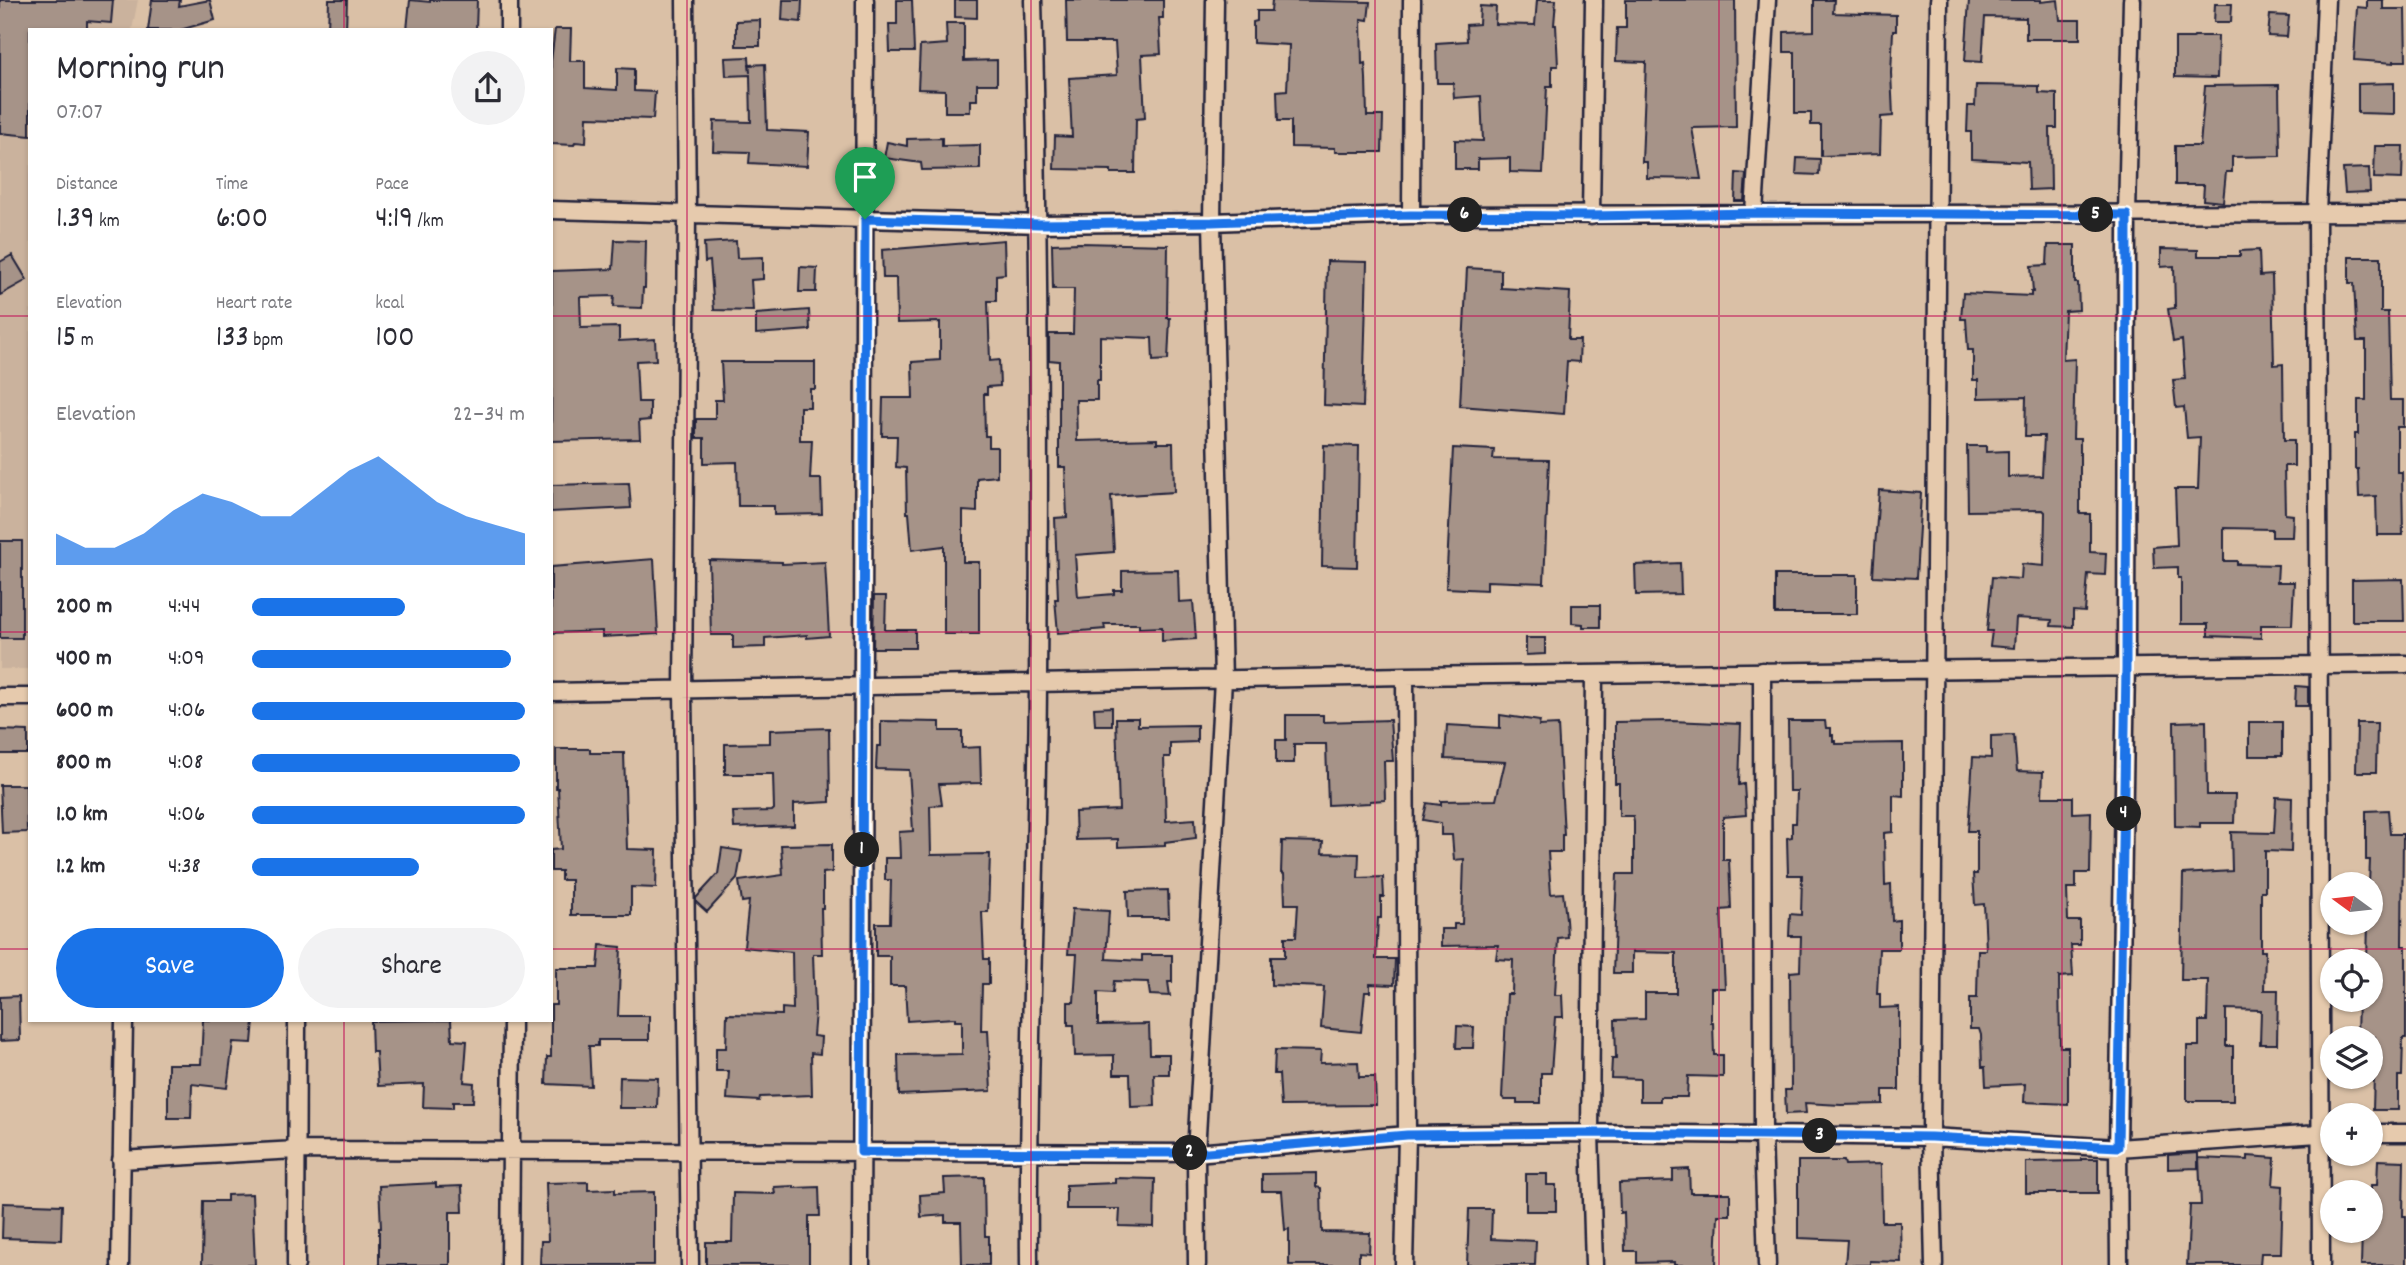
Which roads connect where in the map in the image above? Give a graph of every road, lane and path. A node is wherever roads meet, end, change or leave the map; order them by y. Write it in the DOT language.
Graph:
graph roads {
  1 [pos="509,0"];
  2 [pos="685,0"];
  3 [pos="864,0"];
  4 [pos="1033,0"];
  5 [pos="1215,0"];
  6 [pos="1412,0"];
  7 [pos="1594,0"];
  8 [pos="1767,0"];
  9 [pos="1939,0"];
  10 [pos="2132,0"];
  11 [pos="2326,0"];
  12 [pos="509,28"];
  13 [pos="553,210"];
  14 [pos="1754,213"];
  15 [pos="687,214"];
  16 [pos="1936,214"];
  17 [pos="2317,214"];
  18 [pos="2406,214"];
  19 [pos="1410,215"];
  20 [pos="2127,215"];
  21 [pos="1591,216"];
  22 [pos="865,219"];
  23 [pos="1212,222"];
  24 [pos="1039,224"];
  25 [pos="2406,664"];
  26 [pos="2320,665"];
  27 [pos="1936,668"];
  28 [pos="2126,668"];
  29 [pos="1762,671"];
  30 [pos="1594,674"];
  31 [pos="1405,676"];
  32 [pos="1223,680"];
  33 [pos="1038,682"];
  34 [pos="862,685"];
  35 [pos="683,691"];
  36 [pos="553,692"];
  37 [pos="28,696"];
  38 [pos="0,697"];
  39 [pos="124,1022"];
  40 [pos="297,1022"];
  41 [pos="512,1022"];
  42 [pos="2327,1103"];
  43 [pos="1590,1133"];
  44 [pos="2383,1133"];
  45 [pos="2406,1133"];
  46 [pos="2320,1134"];
  47 [pos="1407,1135"];
  48 [pos="1763,1135"];
  49 [pos="1931,1137"];
  50 [pos="2118,1147"];
  51 [pos="296,1150"];
  52 [pos="511,1150"];
  53 [pos="690,1151"];
  54 [pos="861,1152"];
  55 [pos="1028,1152"];
  56 [pos="1196,1153"];
  57 [pos="121,1160"];
  58 [pos="2326,1166"];
  59 [pos="120,1265"];
  60 [pos="296,1265"];
  61 [pos="510,1265"];
  62 [pos="690,1265"];
  63 [pos="861,1265"];
  64 [pos="1030,1265"];
  65 [pos="1197,1265"];
  66 [pos="1404,1265"];
  67 [pos="1594,1265"];
  68 [pos="1767,1265"];
  69 [pos="1934,1265"];
  70 [pos="2119,1265"];
  71 [pos="2321,1265"];
  1 -- 12 [label="street"];
  2 -- 15 [label="street"];
  3 -- 22 [label="street"];
  4 -- 24 [label="street"];
  5 -- 23 [label="street"];
  6 -- 19 [label="street"];
  7 -- 21 [label="street"];
  8 -- 14 [label="street"];
  9 -- 16 [label="street"];
  10 -- 20 [label="street"];
  11 -- 17 [label="street"];
  13 -- 15 [label="street"];
  14 -- 16 [label="street"];
  14 -- 21 [label="street"];
  15 -- 22 [label="street"];
  15 -- 35 [label="street"];
  16 -- 20 [label="street"];
  16 -- 27 [label="street"];
  17 -- 18 [label="street"];
  17 -- 20 [label="street"];
  17 -- 26 [label="street"];
  19 -- 21 [label="street"];
  19 -- 23 [label="street"];
  20 -- 28 [label="street"];
  22 -- 24 [label="street"];
  22 -- 34 [label="street"];
  23 -- 24 [label="street"];
  23 -- 32 [label="street"];
  24 -- 33 [label="street"];
  25 -- 26 [label="street"];
  26 -- 28 [label="street"];
  26 -- 42 [label="street"];
  27 -- 28 [label="street"];
  27 -- 29 [label="street"];
  27 -- 49 [label="street"];
  28 -- 50 [label="street"];
  29 -- 30 [label="street"];
  29 -- 48 [label="street"];
  30 -- 31 [label="street"];
  30 -- 43 [label="street"];
  31 -- 32 [label="street"];
  31 -- 47 [label="street"];
  32 -- 33 [label="street"];
  32 -- 56 [label="street"];
  33 -- 34 [label="street"];
  33 -- 55 [label="street"];
  34 -- 35 [label="street"];
  34 -- 54 [label="street"];
  35 -- 36 [label="street"];
  35 -- 53 [label="street"];
  37 -- 38 [label="street"];
  39 -- 57 [label="street"];
  40 -- 51 [label="street"];
  41 -- 52 [label="street"];
  43 -- 47 [label="street"];
  43 -- 48 [label="street"];
  43 -- 67 [label="street"];
  44 -- 45 [label="street"];
  46 -- 50 [label="street"];
  47 -- 56 [label="street"];
  47 -- 66 [label="street"];
  48 -- 49 [label="street"];
  48 -- 68 [label="street"];
  49 -- 50 [label="street"];
  49 -- 69 [label="street"];
  50 -- 70 [label="street"];
  51 -- 52 [label="street"];
  51 -- 57 [label="street"];
  51 -- 60 [label="street"];
  52 -- 53 [label="street"];
  52 -- 61 [label="street"];
  53 -- 54 [label="street"];
  53 -- 62 [label="street"];
  54 -- 55 [label="street"];
  54 -- 63 [label="street"];
  55 -- 56 [label="street"];
  55 -- 64 [label="street"];
  56 -- 65 [label="street"];
  57 -- 59 [label="street"];
  58 -- 71 [label="street"];
}
